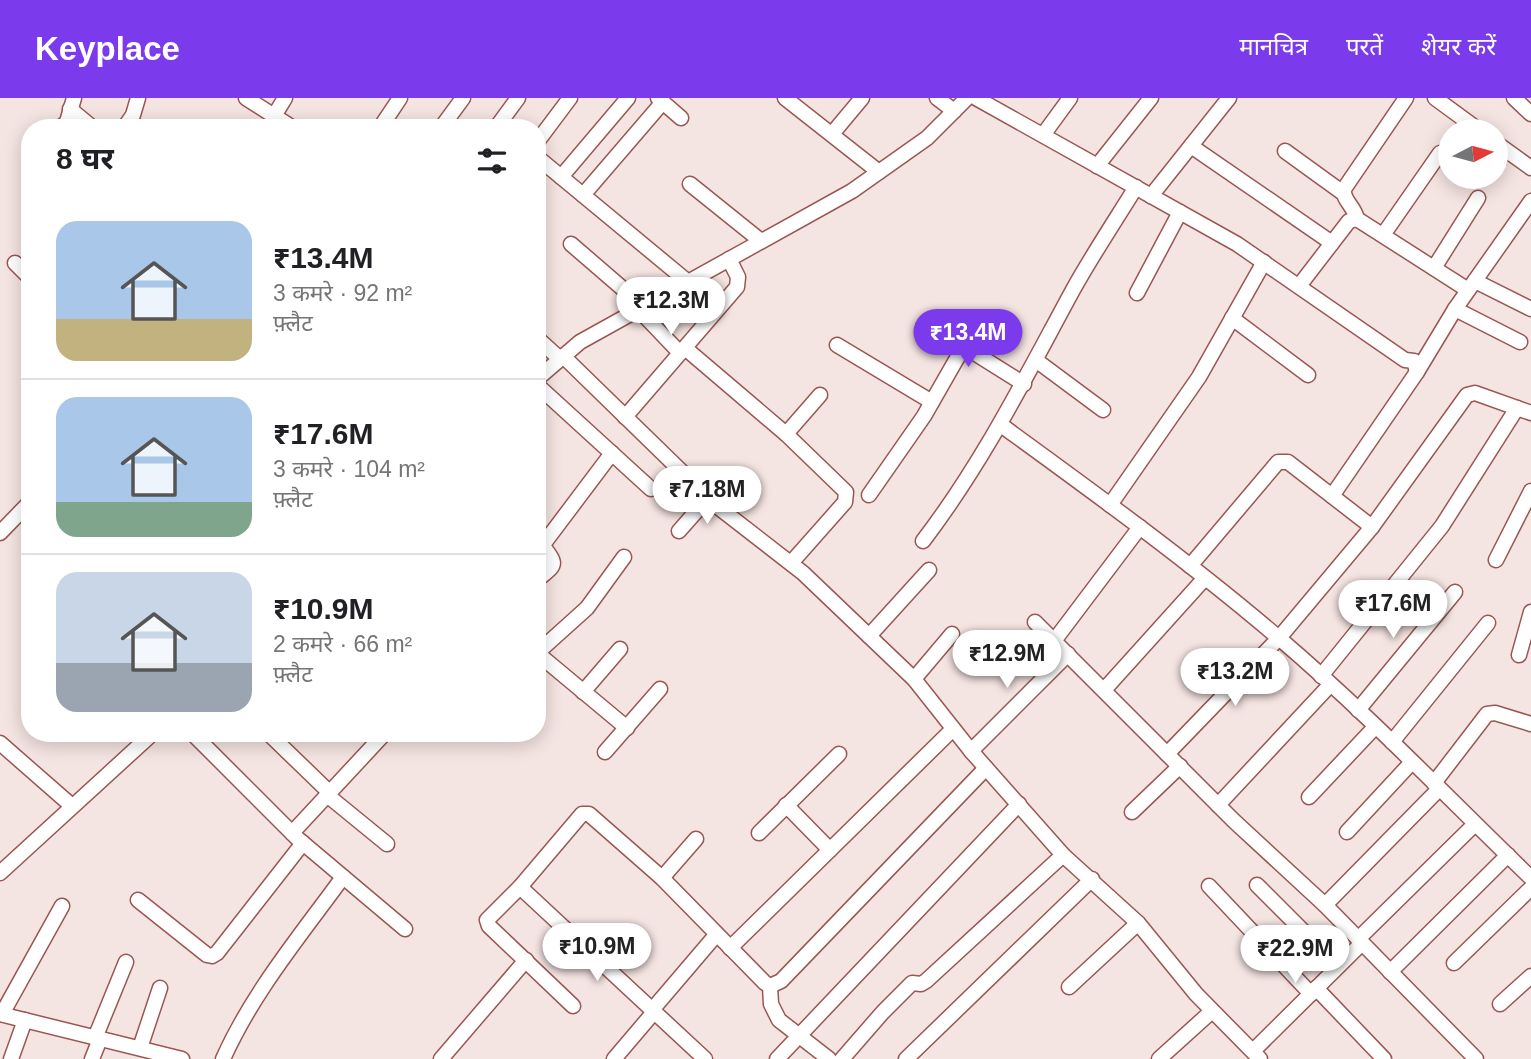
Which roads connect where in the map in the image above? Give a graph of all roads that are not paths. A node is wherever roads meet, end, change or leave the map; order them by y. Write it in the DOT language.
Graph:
graph roads {
  1 [pos="138,98"];
  2 [pos="246,98"];
  3 [pos="285,98"];
  4 [pos="400,98"];
  5 [pos="463,98"];
  6 [pos="518,98"];
  7 [pos="570,98"];
  8 [pos="628,98"];
  9 [pos="785,98"];
  10 [pos="862,98"];
  11 [pos="937,98"];
  12 [pos="967,98"];
  13 [pos="976,98"];
  14 [pos="1070,98"];
  15 [pos="1151,98"];
  16 [pos="1229,98"];
  17 [pos="1406,98"];
  18 [pos="1435,98"];
  19 [pos="1514,98"];
  20 [pos="660,100"];
  21 [pos="72,104"];
  22 [pos="954,111"];
  23 [pos="1531,114"];
  24 [pos="274,116"];
  25 [pos="681,118"];
  26 [pos="85,119"];
  27 [pos="130,119"];
  28 [pos="279,119"];
  29 [pos="386,119"];
  30 [pos="448,119"];
  31 [pos="503,119"];
  32 [pos="1464,119"];
  33 [pos="546,130"];
  34 [pos="832,134"];
  35 [pos="1043,135"];
  36 [pos="1191,146"];
  37 [pos="1285,151"];
  38 [pos="1508,152"];
  39 [pos="1438,156"];
  40 [pos="546,165"];
  41 [pos="1097,166"];
  42 [pos="1531,168"];
  43 [pos="879,172"];
  44 [pos="561,177"];
  45 [pos="690,184"];
  46 [pos="1136,187"];
  47 [pos="1343,193"];
  48 [pos="583,195"];
  49 [pos="1151,196"];
  50 [pos="1478,198"];
  51 [pos="1531,201"];
  52 [pos="1180,212"];
  53 [pos="1357,219"];
  54 [pos="1383,235"];
  55 [pos="761,241"];
  56 [pos="1332,243"];
  57 [pos="571,244"];
  58 [pos="729,259"];
  59 [pos="1264,262"];
  60 [pos="15,263"];
  61 [pos="1434,268"];
  62 [pos="21,269"];
  63 [pos="688,282"];
  64 [pos="1299,286"];
  65 [pos="1471,286"];
  66 [pos="1138,293"];
  67 [pos="641,308"];
  68 [pos="1455,309"];
  69 [pos="1531,309"];
  70 [pos="1232,318"];
  71 [pos="930,325"];
  72 [pos="1520,342"];
  73 [pos="546,345"];
  74 [pos="837,345"];
  75 [pos="964,346"];
  76 [pos="682,351"];
  77 [pos="561,357"];
  78 [pos="1037,361"];
  79 [pos="546,371"];
  80 [pos="1417,372"];
  81 [pos="1308,375"];
  82 [pos="1024,384"];
  83 [pos="546,393"];
  84 [pos="820,395"];
  85 [pos="932,402"];
  86 [pos="1517,408"];
  87 [pos="1103,410"];
  88 [pos="1531,413"];
  89 [pos="625,417"];
  90 [pos="1001,425"];
  91 [pos="786,434"];
  92 [pos="612,453"];
  93 [pos="651,489"];
  94 [pos="1531,491"];
  95 [pos="869,495"];
  96 [pos="1332,496"];
  97 [pos="708,498"];
  98 [pos="1110,505"];
  99 [pos="21,511"];
  100 [pos="1140,527"];
  101 [pos="1372,527"];
  102 [pos="679,531"];
  103 [pos="0,533"];
  104 [pos="546,541"];
  105 [pos="923,541"];
  106 [pos="546,549"];
  107 [pos="624,557"];
  108 [pos="1496,559"];
  109 [pos="790,563"];
  110 [pos="1190,566"];
  111 [pos="929,570"];
  112 [pos="546,573"];
  113 [pos="1205,578"];
  114 [pos="1455,592"];
  115 [pos="1531,612"];
  116 [pos="1035,622"];
  117 [pos="1488,623"];
  118 [pos="951,634"];
  119 [pos="869,636"];
  120 [pos="1279,638"];
  121 [pos="1054,641"];
  122 [pos="546,645"];
  123 [pos="620,649"];
  124 [pos="1068,654"];
  125 [pos="1518,655"];
  126 [pos="546,661"];
  127 [pos="914,679"];
  128 [pos="1326,681"];
  129 [pos="660,689"];
  130 [pos="1104,690"];
  131 [pos="583,692"];
  132 [pos="1358,710"];
  133 [pos="1531,724"];
  134 [pos="1375,727"];
  135 [pos="626,728"];
  136 [pos="953,729"];
  137 [pos="143,742"];
  138 [pos="201,742"];
  139 [pos="277,742"];
  140 [pos="376,742"];
  141 [pos="1392,742"];
  142 [pos="0,743"];
  143 [pos="971,751"];
  144 [pos="605,752"];
  145 [pos="839,754"];
  146 [pos="1167,754"];
  147 [pos="1412,762"];
  148 [pos="1180,766"];
  149 [pos="986,768"];
  150 [pos="1437,786"];
  151 [pos="328,794"];
  152 [pos="1309,797"];
  153 [pos="1019,804"];
  154 [pos="786,805"];
  155 [pos="1218,805"];
  156 [pos="72,806"];
  157 [pos="1132,812"];
  158 [pos="1475,824"];
  159 [pos="1347,832"];
  160 [pos="292,833"];
  161 [pos="759,833"];
  162 [pos="696,839"];
  163 [pos="303,843"];
  164 [pos="387,844"];
  165 [pos="830,850"];
  166 [pos="1063,855"];
  167 [pos="1508,855"];
  168 [pos="0,873"];
  169 [pos="343,877"];
  170 [pos="1531,877"];
  171 [pos="662,878"];
  172 [pos="1092,879"];
  173 [pos="1257,885"];
  174 [pos="1209,886"];
  175 [pos="520,887"];
  176 [pos="1531,888"];
  177 [pos="138,900"];
  178 [pos="1325,905"];
  179 [pos="62,906"];
  180 [pos="1138,923"];
  181 [pos="405,929"];
  182 [pos="716,934"];
  183 [pos="1360,941"];
  184 [pos="730,948"];
  185 [pos="526,960"];
  186 [pos="126,962"];
  187 [pos="1454,963"];
  188 [pos="1338,966"];
  189 [pos="1390,972"];
  190 [pos="1531,976"];
  191 [pos="770,986"];
  192 [pos="1069,987"];
  193 [pos="160,988"];
  194 [pos="1313,991"];
  195 [pos="1500,1004"];
  196 [pos="573,1006"];
  197 [pos="653,1011"];
  198 [pos="1212,1011"];
  199 [pos="1,1014"];
  200 [pos="25,1020"];
  201 [pos="798,1036"];
  202 [pos="98,1038"];
  203 [pos="139,1048"];
  204 [pos="1256,1055"];
  205 [pos="160,1056"];
  206 [pos="1379,1057"];
  207 [pos="11,1059"];
  208 [pos="92,1059"];
  209 [pos="183,1059"];
  210 [pos="223,1059"];
  211 [pos="440,1059"];
  212 [pos="614,1059"];
  213 [pos="705,1059"];
  214 [pos="777,1059"];
  215 [pos="829,1059"];
  216 [pos="842,1059"];
  217 [pos="906,1059"];
  218 [pos="1159,1059"];
  219 [pos="1476,1059"];
  1 -- 27 [label="street"];
  2 -- 24 [label="street"];
  3 -- 24 [label="street"];
  4 -- 29 [label="street"];
  5 -- 30 [label="street"];
  6 -- 31 [label="street"];
  7 -- 33 [label="street"];
  8 -- 44 [label="street"];
  9 -- 34 [label="street"];
  10 -- 34 [label="street"];
  11 -- 22 [label="street"];
  12 -- 22 [label="street"];
  13 -- 35 [label="street"];
  14 -- 35 [label="street"];
  15 -- 41 [label="street"];
  16 -- 36 [label="street"];
  17 -- 47 [label="street"];
  18 -- 32 [label="street"];
  19 -- 23 [label="street"];
  20 -- 25 [label="street"];
  20 -- 48 [label="street"];
  21 -- 26 [label="street"];
  22 -- 43 [label="street"];
  24 -- 28 [label="street"];
  34 -- 43 [label="street"];
  35 -- 41 [label="street"];
  36 -- 49 [label="street"];
  36 -- 56 [label="street"];
  37 -- 47 [label="street"];
  38 -- 42 [label="street"];
  39 -- 54 [label="street"];
  40 -- 44 [label="street"];
  41 -- 46 [label="street"];
  43 -- 55 [label="street"];
  44 -- 48 [label="street"];
  45 -- 55 [label="street"];
  46 -- 49 [label="street"];
  46 -- 78 [label="street"];
  47 -- 53 [label="street"];
  48 -- 63 [label="street"];
  49 -- 52 [label="street"];
  50 -- 61 [label="street"];
  51 -- 65 [label="street"];
  52 -- 59 [label="street"];
  52 -- 66 [label="street"];
  53 -- 54 [label="street"];
  53 -- 56 [label="street"];
  54 -- 61 [label="street"];
  55 -- 58 [label="street"];
  56 -- 64 [label="street"];
  57 -- 67 [label="street"];
  58 -- 63 [label="street"];
  58 -- 76 [label="street"];
  59 -- 64 [label="street"];
  59 -- 70 [label="street"];
  60 -- 62 [label="street"];
  61 -- 65 [label="street"];
  63 -- 67 [label="street"];
  64 -- 80 [label="street"];
  65 -- 68 [label="street"];
  65 -- 69 [label="street"];
  67 -- 76 [label="street"];
  67 -- 77 [label="street"];
  68 -- 72 [label="street"];
  68 -- 80 [label="street"];
  70 -- 81 [label="street"];
  70 -- 98 [label="street"];
  71 -- 75 [label="street"];
  73 -- 77 [label="street"];
  74 -- 85 [label="street"];
  75 -- 82 [label="street"];
  75 -- 85 [label="street"];
  76 -- 89 [label="street"];
  76 -- 91 [label="street"];
  77 -- 79 [label="street"];
  77 -- 89 [label="street"];
  78 -- 82 [label="street"];
  78 -- 87 [label="street"];
  80 -- 96 [label="street"];
  82 -- 90 [label="street"];
  83 -- 92 [label="street"];
  84 -- 91 [label="street"];
  85 -- 95 [label="street"];
  86 -- 88 [label="street"];
  86 -- 101 [label="street"];
  86 -- 128 [label="street"];
  89 -- 97 [label="street"];
  90 -- 98 [label="street"];
  90 -- 105 [label="street"];
  91 -- 109 [label="street"];
  92 -- 93 [label="street"];
  92 -- 104 [label="street"];
  94 -- 108 [label="street"];
  96 -- 101 [label="street"];
  96 -- 110 [label="street"];
  97 -- 102 [label="street"];
  97 -- 109 [label="street"];
  98 -- 100 [label="street"];
  99 -- 103 [label="street"];
  100 -- 110 [label="street"];
  100 -- 121 [label="street"];
  101 -- 120 [label="street"];
  106 -- 112 [label="street"];
  107 -- 122 [label="street"];
  109 -- 119 [label="street"];
  110 -- 113 [label="street"];
  111 -- 119 [label="street"];
  113 -- 120 [label="street"];
  113 -- 130 [label="street"];
  114 -- 132 [label="street"];
  115 -- 125 [label="street"];
  116 -- 121 [label="street"];
  117 -- 141 [label="street"];
  118 -- 127 [label="street"];
  119 -- 127 [label="street"];
  120 -- 128 [label="street"];
  120 -- 146 [label="street"];
  121 -- 124 [label="street"];
  123 -- 131 [label="street"];
  124 -- 130 [label="street"];
  124 -- 143 [label="street"];
  126 -- 131 [label="street"];
  127 -- 136 [label="street"];
  128 -- 132 [label="street"];
  128 -- 155 [label="street"];
  129 -- 135 [label="street"];
  130 -- 146 [label="street"];
  131 -- 135 [label="street"];
  132 -- 134 [label="street"];
  133 -- 150 [label="street"];
  134 -- 141 [label="street"];
  134 -- 152 [label="street"];
  135 -- 144 [label="street"];
  136 -- 143 [label="street"];
  136 -- 165 [label="street"];
  137 -- 156 [label="street"];
  138 -- 160 [label="street"];
  139 -- 151 [label="street"];
  140 -- 151 [label="street"];
  141 -- 147 [label="street"];
  142 -- 156 [label="street"];
  143 -- 149 [label="street"];
  145 -- 154 [label="street"];
  146 -- 148 [label="street"];
  147 -- 150 [label="street"];
  147 -- 159 [label="street"];
  148 -- 155 [label="street"];
  148 -- 157 [label="street"];
  149 -- 153 [label="street"];
  149 -- 191 [label="street"];
  150 -- 158 [label="street"];
  150 -- 178 [label="street"];
  151 -- 160 [label="street"];
  151 -- 164 [label="street"];
  153 -- 166 [label="street"];
  153 -- 201 [label="street"];
  154 -- 161 [label="street"];
  154 -- 165 [label="street"];
  155 -- 178 [label="street"];
  156 -- 168 [label="street"];
  158 -- 167 [label="street"];
  158 -- 183 [label="street"];
  160 -- 163 [label="street"];
  162 -- 171 [label="street"];
  163 -- 169 [label="street"];
  163 -- 177 [label="street"];
  165 -- 184 [label="street"];
  166 -- 172 [label="street"];
  166 -- 216 [label="street"];
  167 -- 170 [label="street"];
  167 -- 189 [label="street"];
  169 -- 181 [label="street"];
  169 -- 210 [label="street"];
  171 -- 175 [label="street"];
  171 -- 182 [label="street"];
  172 -- 180 [label="street"];
  172 -- 217 [label="street"];
  173 -- 188 [label="street"];
  174 -- 194 [label="street"];
  175 -- 185 [label="street"];
  175 -- 197 [label="street"];
  176 -- 187 [label="street"];
  178 -- 183 [label="street"];
  179 -- 199 [label="street"];
  180 -- 192 [label="street"];
  180 -- 198 [label="street"];
  182 -- 184 [label="street"];
  182 -- 197 [label="street"];
  183 -- 188 [label="street"];
  183 -- 189 [label="street"];
  184 -- 191 [label="street"];
  185 -- 196 [label="street"];
  185 -- 211 [label="street"];
  186 -- 202 [label="street"];
  188 -- 194 [label="street"];
  189 -- 219 [label="street"];
  190 -- 195 [label="street"];
  191 -- 201 [label="street"];
  193 -- 203 [label="street"];
  194 -- 204 [label="street"];
  194 -- 206 [label="street"];
  197 -- 212 [label="street"];
  197 -- 213 [label="street"];
  198 -- 204 [label="street"];
  198 -- 218 [label="street"];
  199 -- 200 [label="street"];
  200 -- 202 [label="street"];
  200 -- 207 [label="street"];
  201 -- 214 [label="street"];
  201 -- 215 [label="street"];
  202 -- 203 [label="street"];
  202 -- 208 [label="street"];
  203 -- 205 [label="street"];
  205 -- 209 [label="street"];
}
